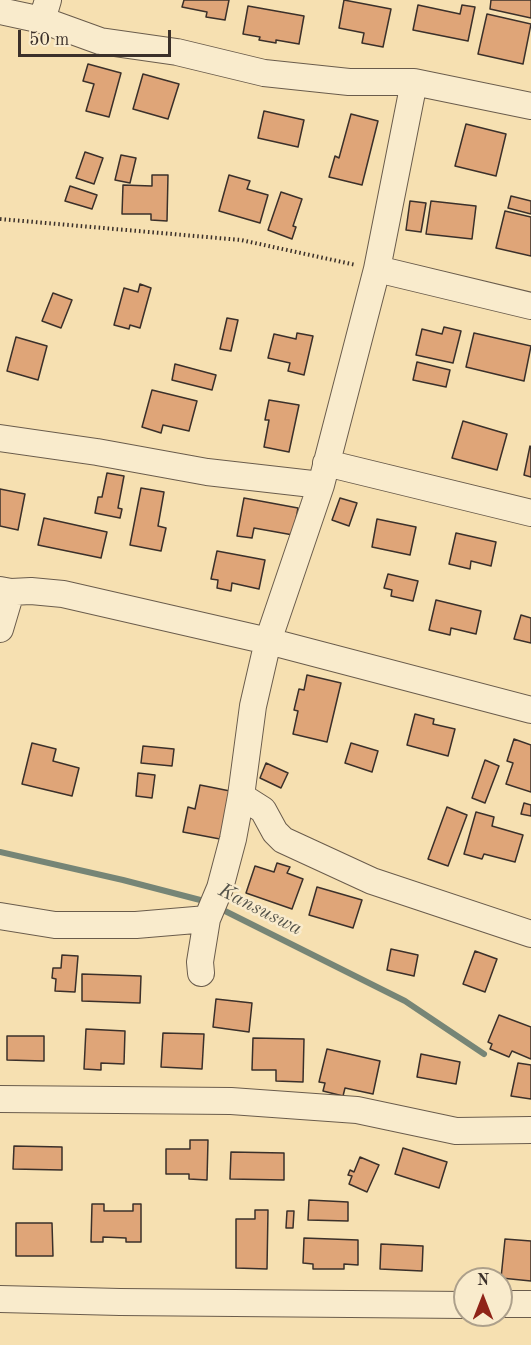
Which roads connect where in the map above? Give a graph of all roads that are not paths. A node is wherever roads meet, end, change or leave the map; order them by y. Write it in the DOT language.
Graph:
graph roads {
  1 [pos="45,10"];
  2 [pos="0,11"];
  3 [pos="414,82"];
  4 [pos="531,106"];
  5 [pos="377,269"];
  6 [pos="531,306"];
  7 [pos="0,438"];
  8 [pos="323,474"];
  9 [pos="531,513"];
  10 [pos="6,591"];
  11 [pos="0,629"];
  12 [pos="268,641"];
  13 [pos="531,710"];
  14 [pos="241,796"];
  15 [pos="0,916"];
  16 [pos="208,916"];
  17 [pos="531,934"];
  18 [pos="201,973"];
  19 [pos="0,1099"];
  20 [pos="531,1130"];
  21 [pos="0,1299"];
  22 [pos="513,1304"];
  23 [pos="531,1304"];
  24 [pos="453,1305"];
  1 -- 2 [label="street"];
  1 -- 3 [label="street"];
  3 -- 4 [label="street"];
  3 -- 5 [label="street"];
  5 -- 6 [label="street"];
  5 -- 8 [label="street"];
  7 -- 8 [label="street"];
  8 -- 9 [label="street"];
  8 -- 12 [label="street"];
  10 -- 11 [label="street"];
  10 -- 12 [label="street"];
  12 -- 13 [label="street"];
  12 -- 14 [label="street"];
  14 -- 16 [label="street"];
  14 -- 17 [label="street"];
  15 -- 16 [label="street"];
  16 -- 18 [label="street"];
  19 -- 20 [label="street"];
  21 -- 24 [label="street"];
  22 -- 23 [label="street"];
}
